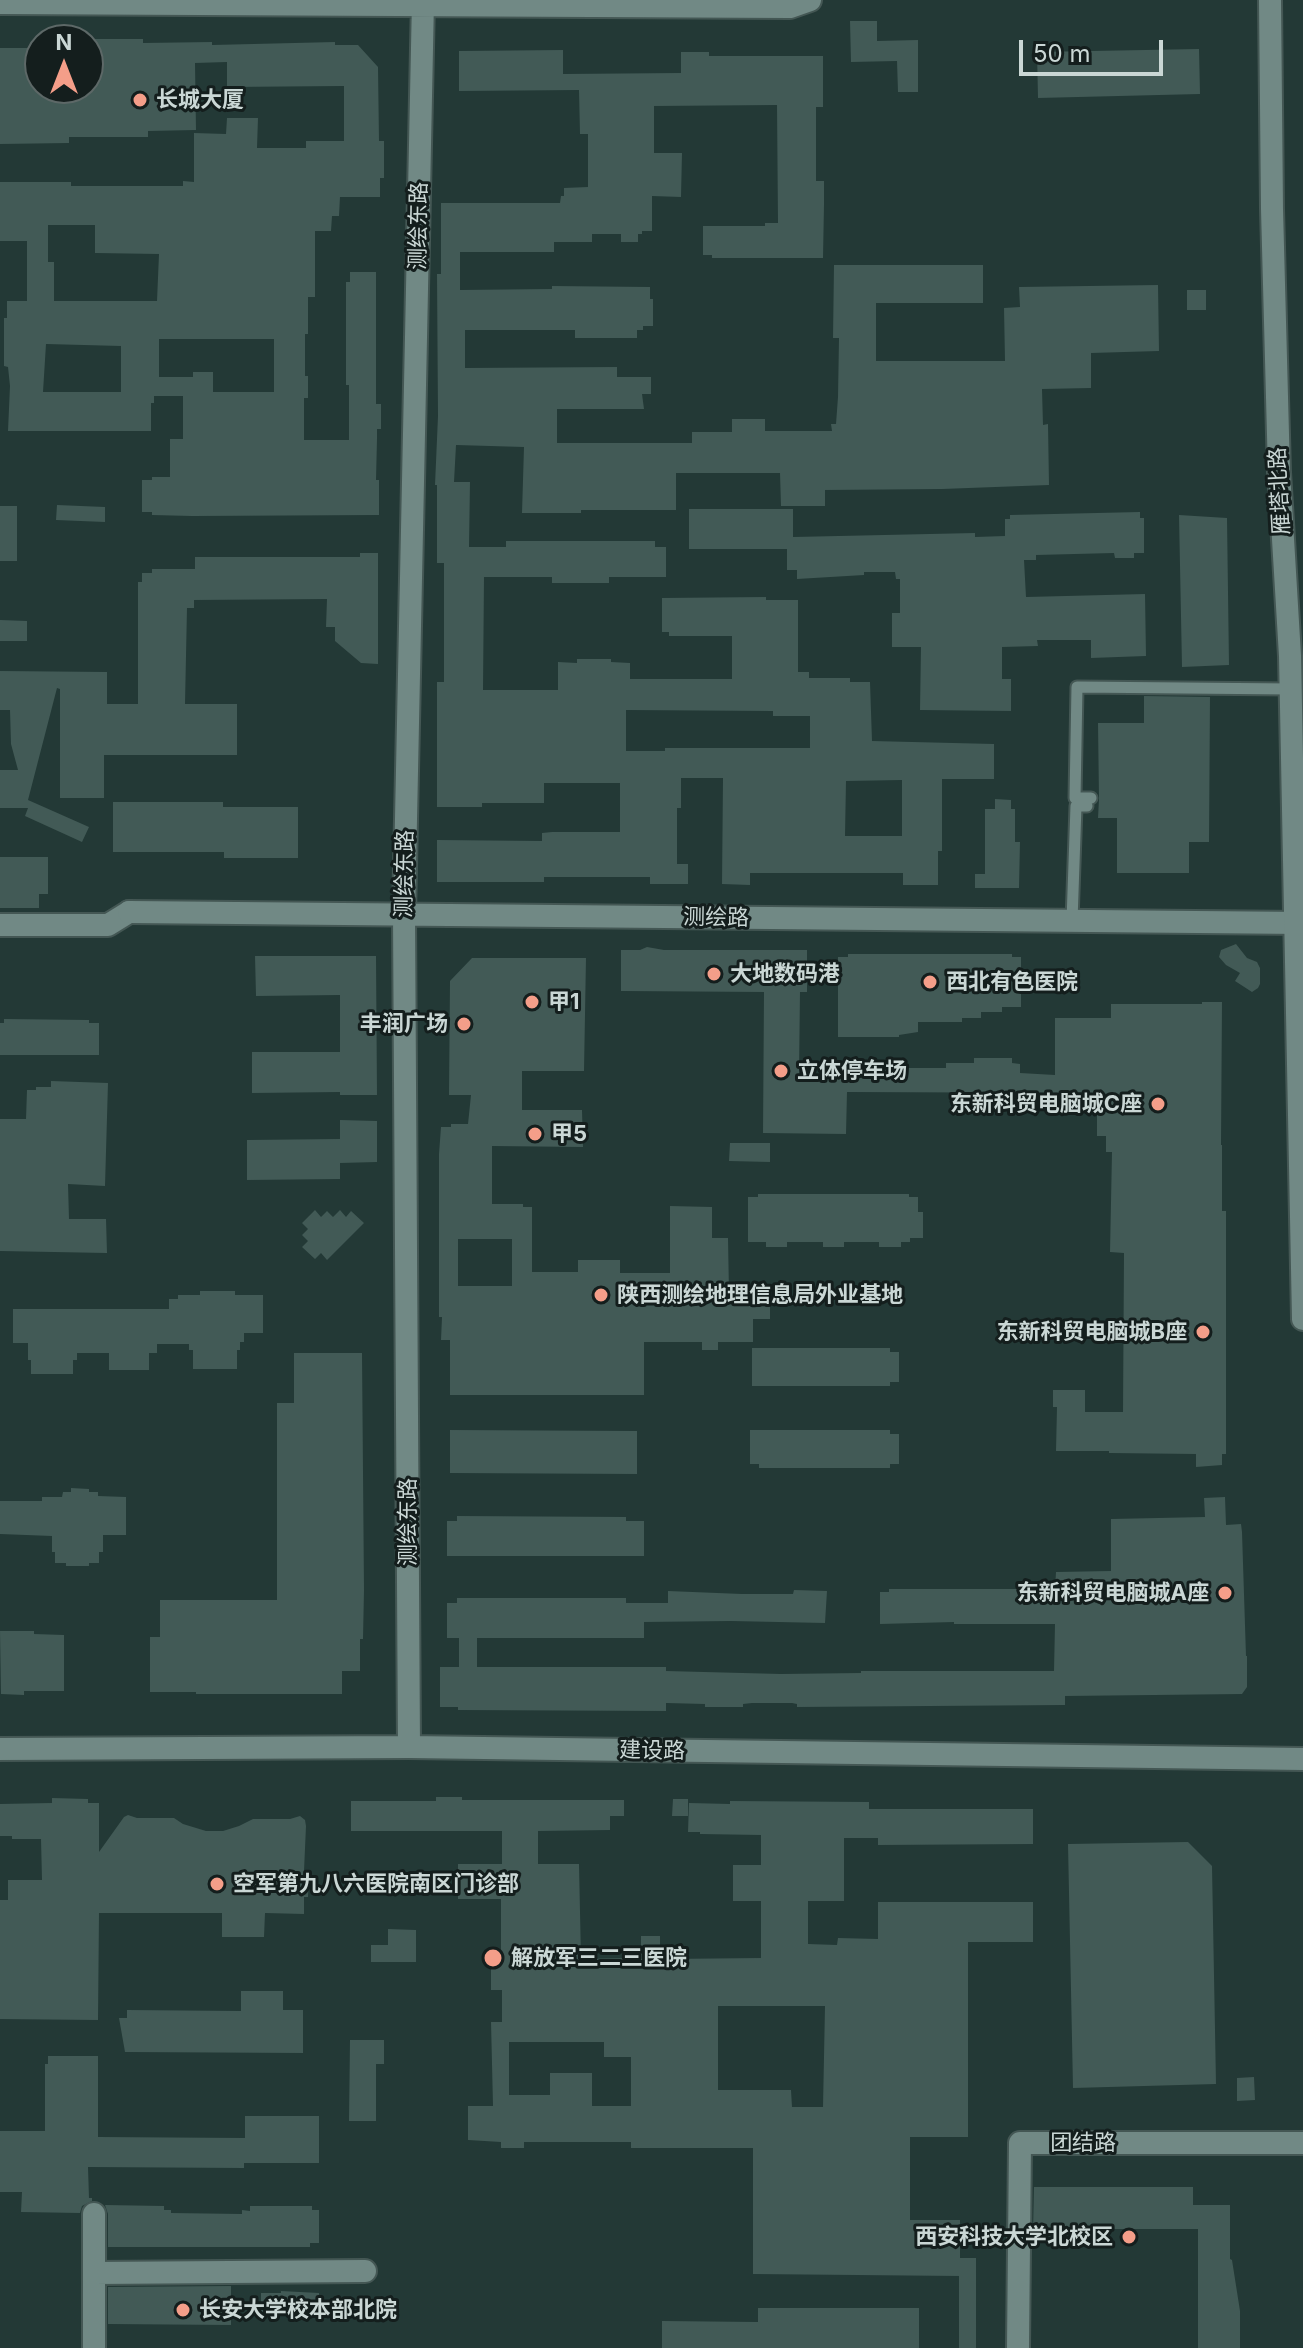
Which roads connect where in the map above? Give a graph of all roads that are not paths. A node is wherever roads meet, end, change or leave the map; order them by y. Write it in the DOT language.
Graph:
graph roads {
  1 [pos="810,0"];
  2 [pos="1270,0"];
  3 [pos="0,3"];
  4 [pos="423,3"];
  5 [pos="1290,689"];
  6 [pos="404,915"];
  7 [pos="1072,921"];
  8 [pos="1298,923"];
  9 [pos="0,925"];
  10 [pos="1303,1319"];
  11 [pos="409,1747"];
  12 [pos="0,1749"];
  13 [pos="1303,1759"];
  14 [pos="1303,2143"];
  15 [pos="94,2214"];
  16 [pos="365,2271"];
  17 [pos="94,2273"];
  18 [pos="94,2348"];
  19 [pos="1018,2348"];
  1 -- 4 [label="street"];
  2 -- 5 [label="street, 雁塔北路"];
  3 -- 4 [label="street"];
  4 -- 6 [label="street, 测绘东路"];
  5 -- 7 [label="lane"];
  5 -- 8 [label="street, 雁塔北路"];
  6 -- 7 [label="street, 测绘路"];
  6 -- 9 [label="street, 测绘路"];
  6 -- 11 [label="street, 测绘东路"];
  7 -- 8 [label="street, 测绘路"];
  8 -- 10 [label="street, 雁塔北路"];
  11 -- 12 [label="street, 建设路"];
  11 -- 13 [label="street, 建设路"];
  14 -- 19 [label="street, 团结路"];
  15 -- 17 [label="street"];
  16 -- 17 [label="street"];
  17 -- 18 [label="street"];
}
